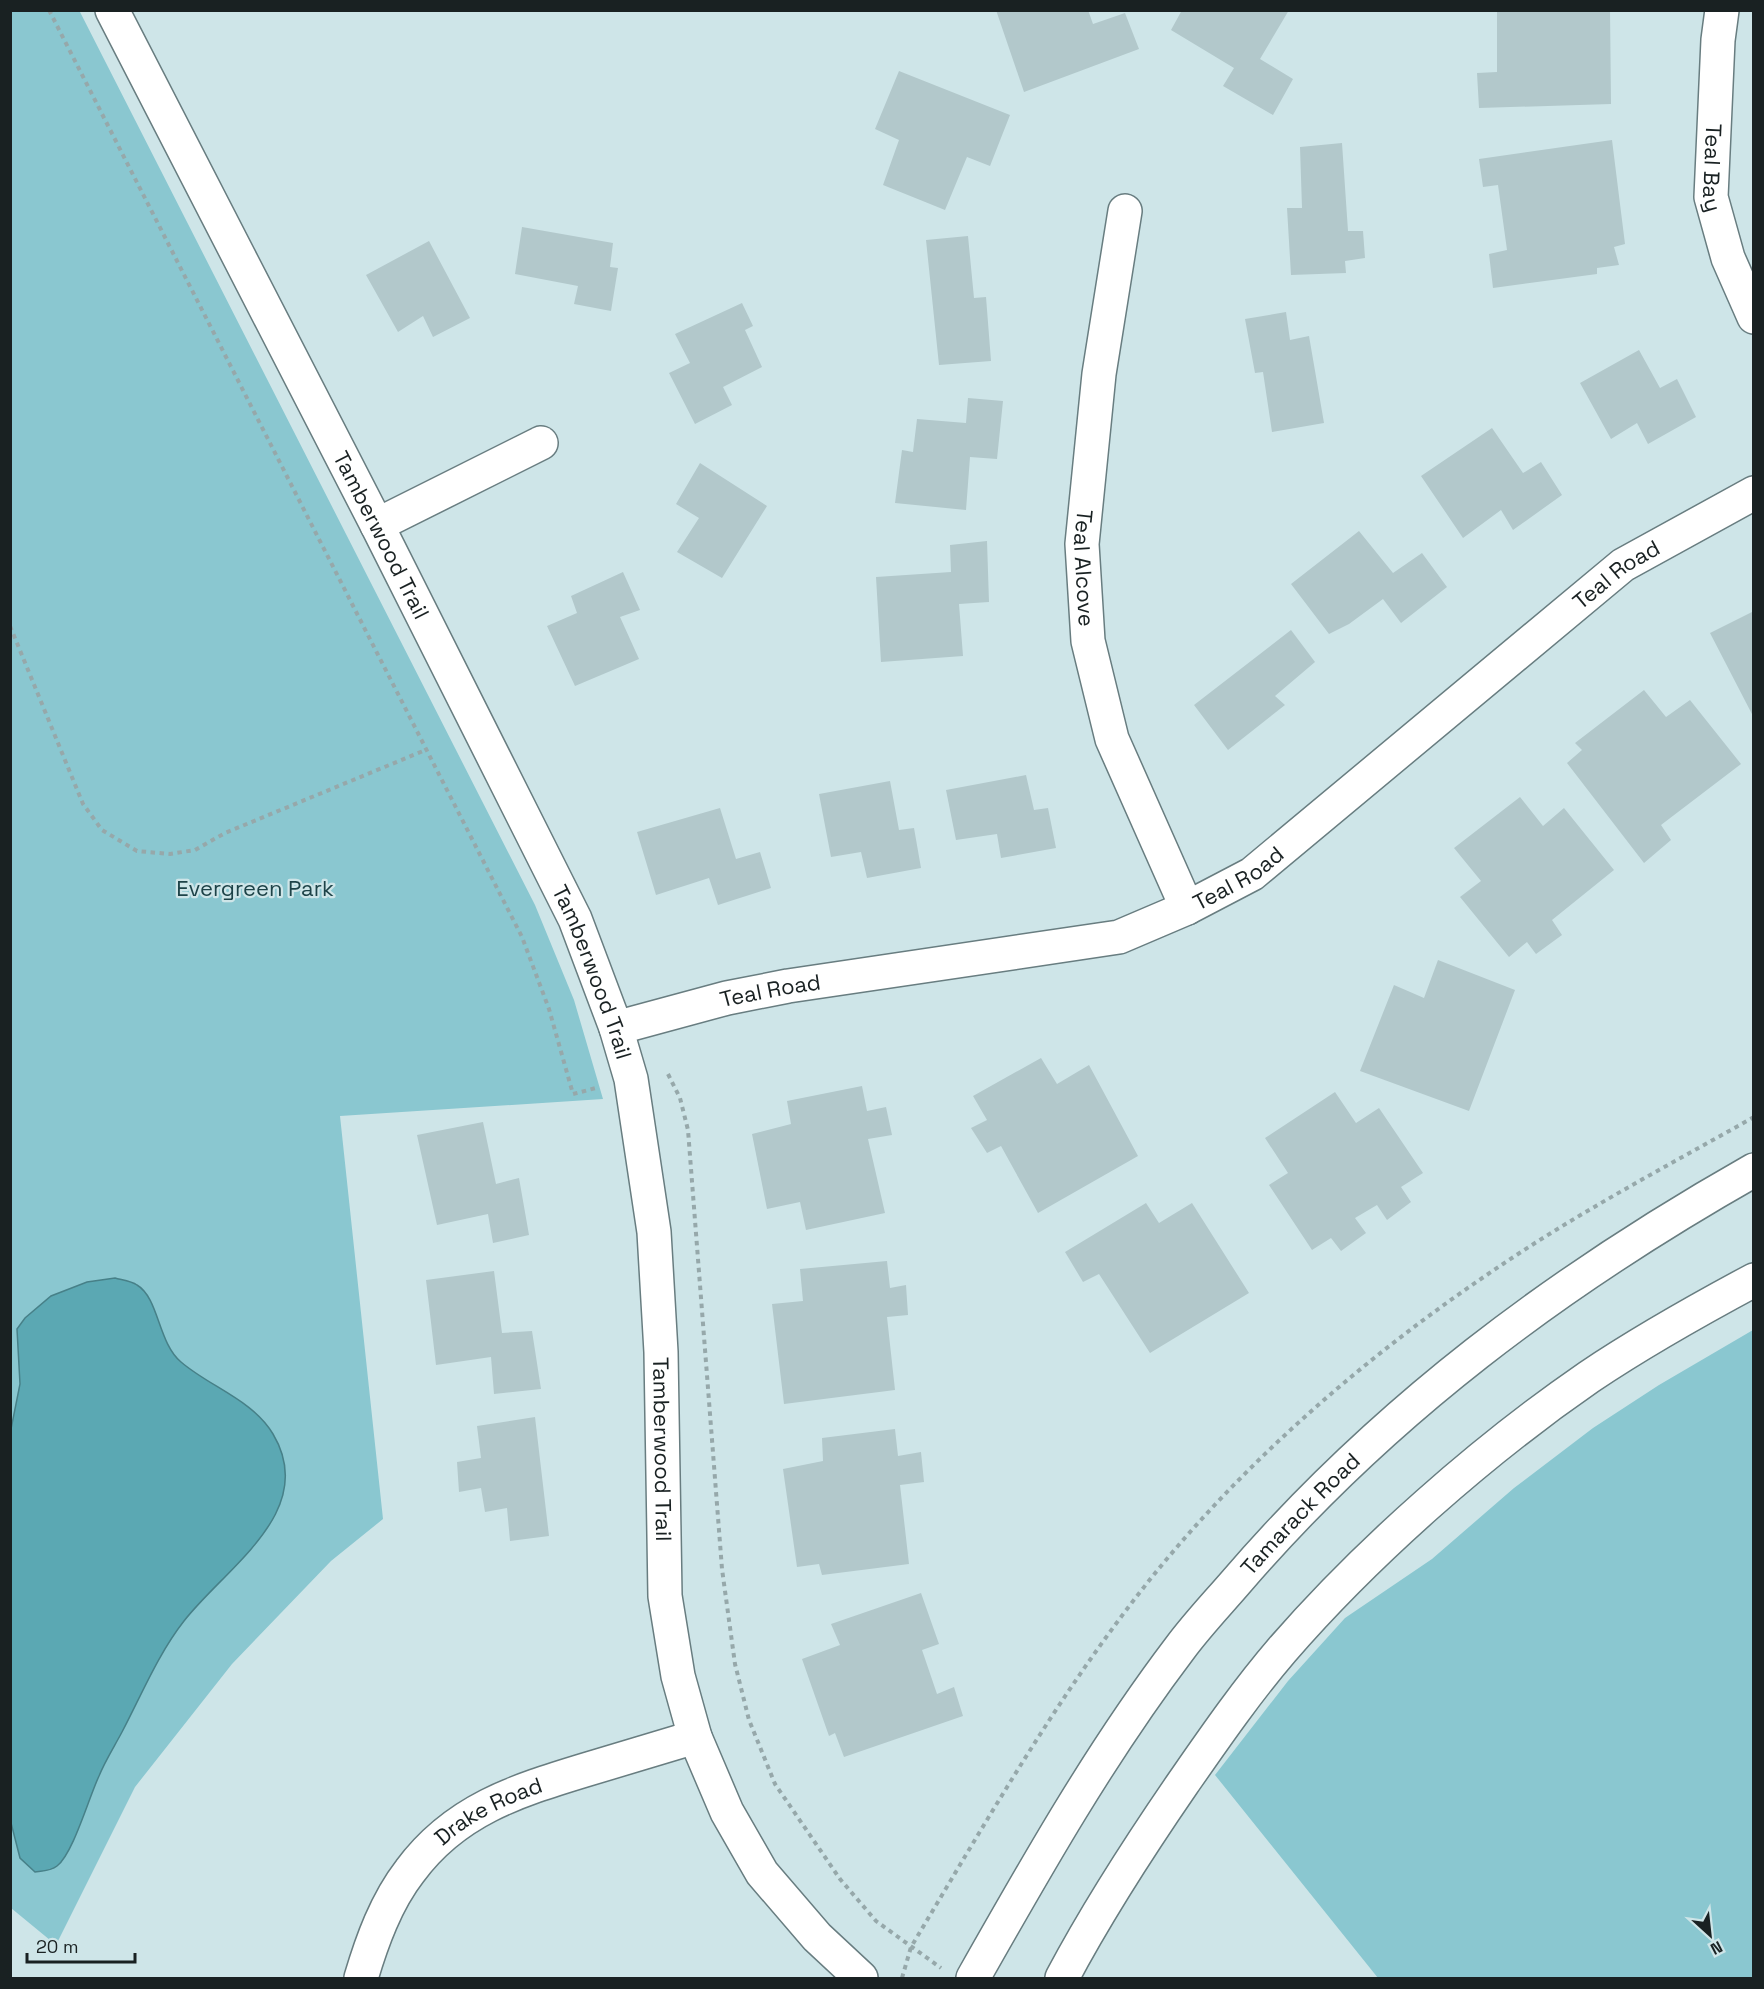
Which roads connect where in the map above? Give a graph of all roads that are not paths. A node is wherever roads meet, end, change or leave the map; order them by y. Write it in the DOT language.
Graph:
graph roads {
  1 [pos="112,10"];
  2 [pos="1722,10"];
  3 [pos="1125,211"];
  4 [pos="1754,317"];
  5 [pos="541,443"];
  6 [pos="1754,493"];
  7 [pos="376,525"];
  8 [pos="1187,908"];
  9 [pos="616,1028"];
  10 [pos="1754,1170"];
  11 [pos="1754,1280"];
  12 [pos="694,1737"];
  13 [pos="960,1975"];
  14 [pos="361,1978"];
  15 [pos="861,1978"];
  16 [pos="1062,1978"];
  1 -- 7 [label="street, Tamberwood Trail"];
  2 -- 4 [label="street, Teal Bay"];
  3 -- 8 [label="street, Teal Alcove"];
  5 -- 7 [label="street"];
  6 -- 8 [label="street, Teal Road"];
  7 -- 9 [label="street, Tamberwood Trail"];
  8 -- 9 [label="street, Teal Road"];
  9 -- 12 [label="street, Tamberwood Trail"];
  10 -- 13 [label="street, Tamarack Road"];
  11 -- 16 [label="street"];
  12 -- 14 [label="street, Drake Road"];
  12 -- 15 [label="street, Tamberwood Trail"];
}
